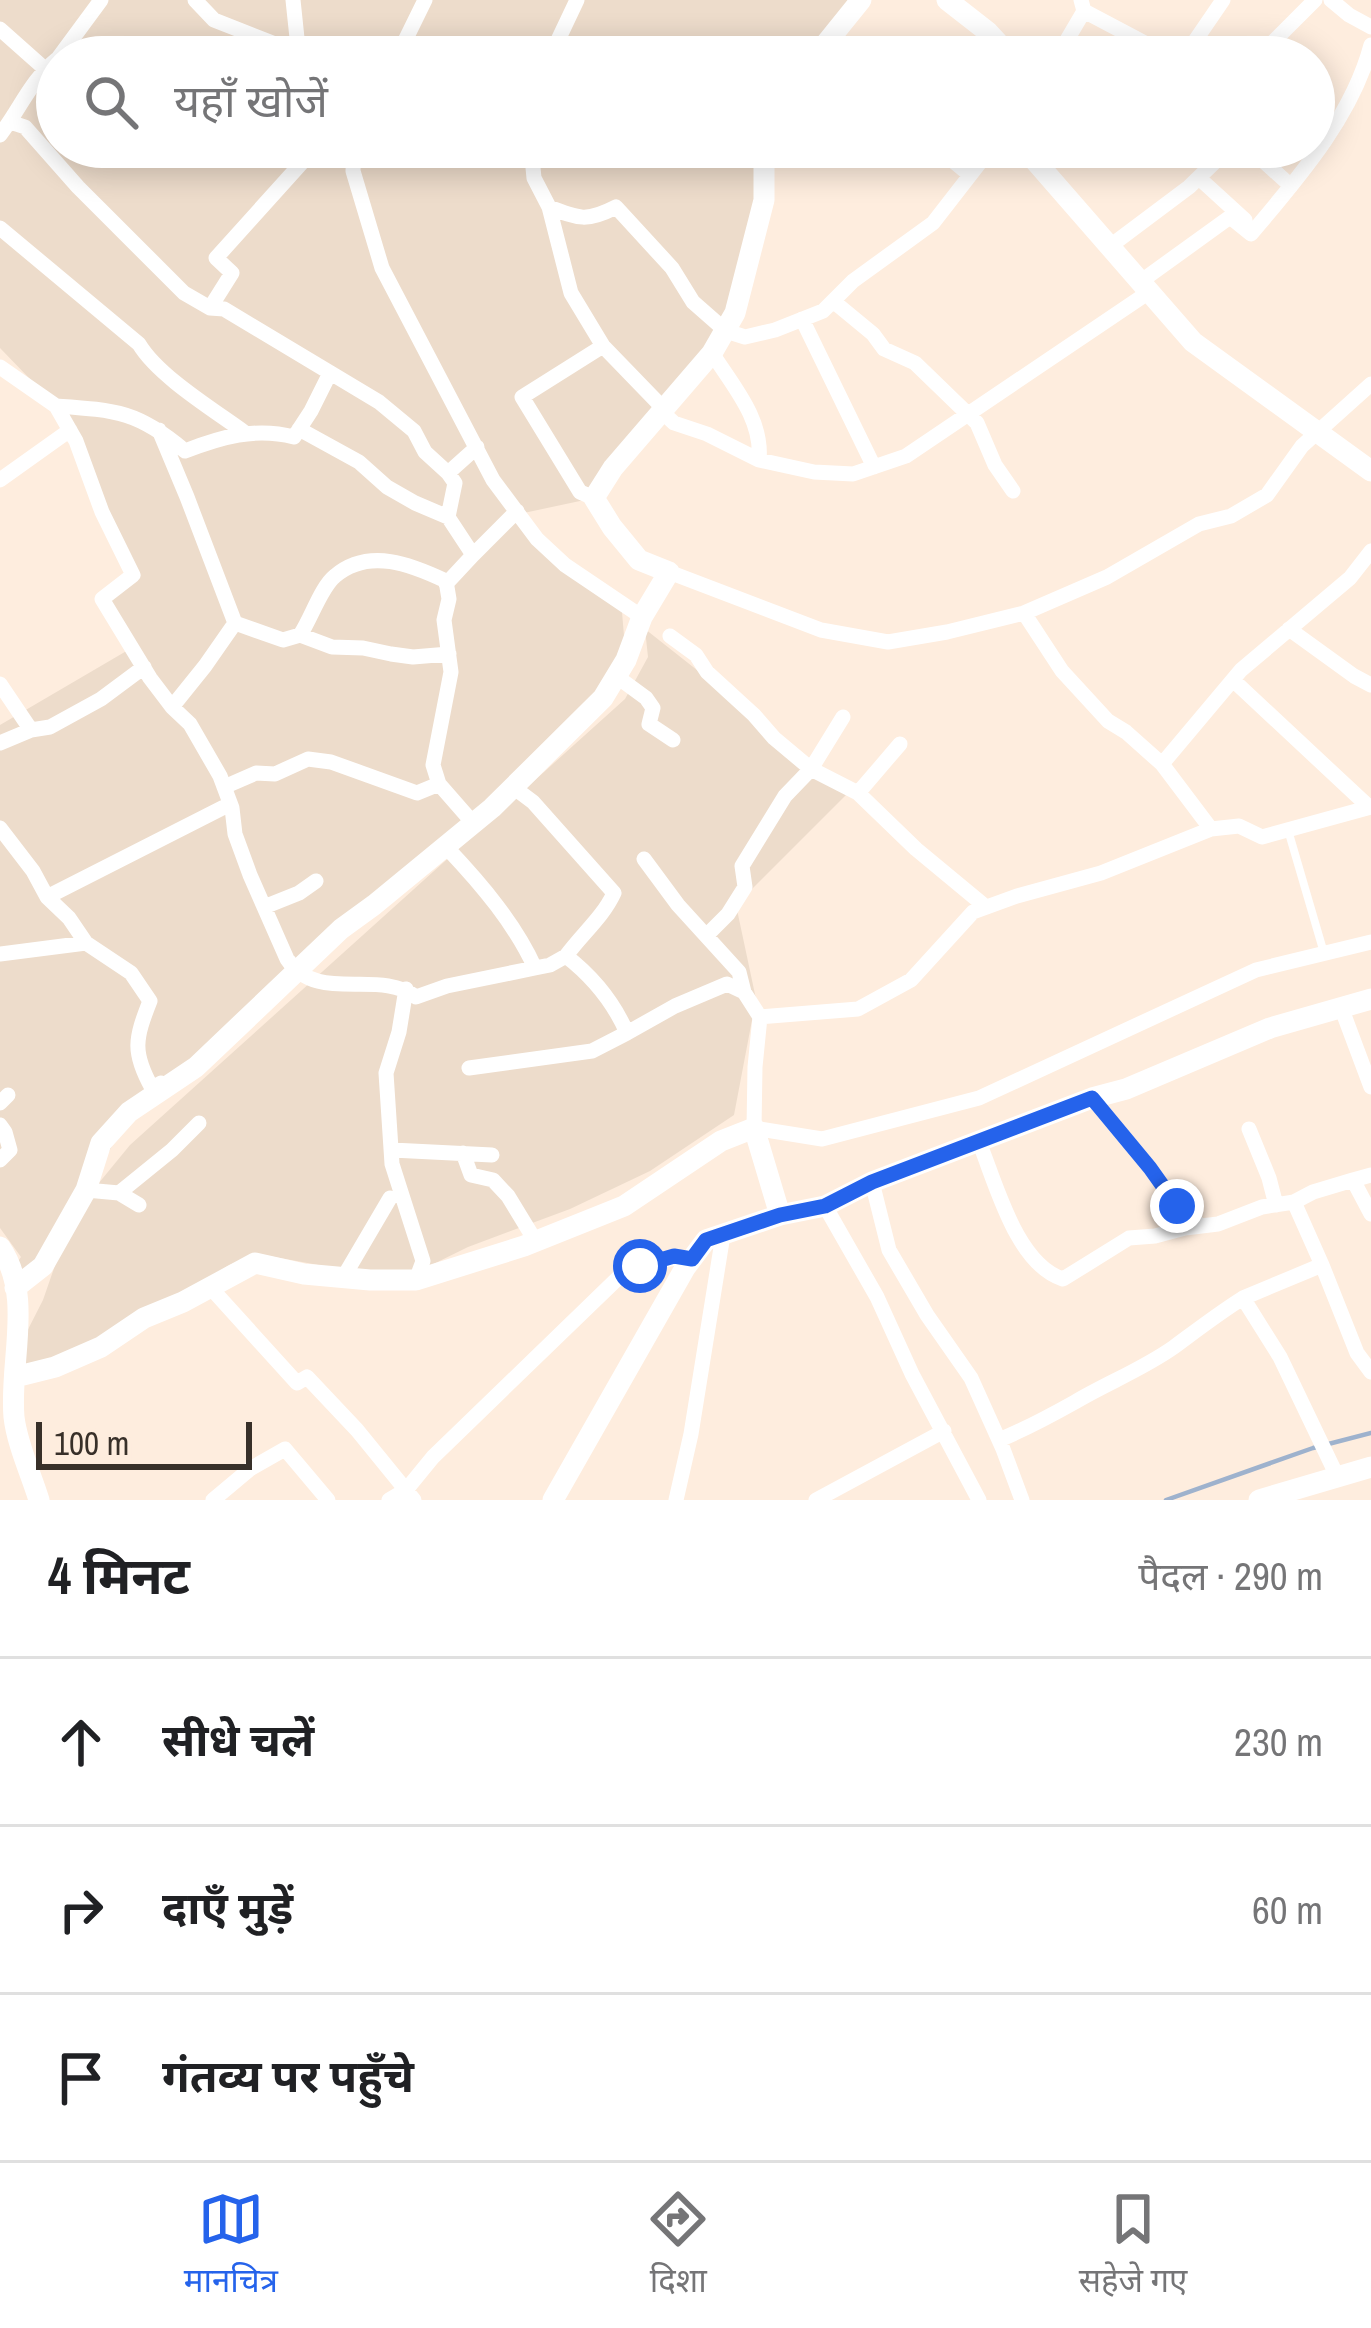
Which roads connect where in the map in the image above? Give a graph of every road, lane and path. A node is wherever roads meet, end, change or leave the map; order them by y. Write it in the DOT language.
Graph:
graph roads {
  1 [pos="100,0"];
  2 [pos="195,0"];
  3 [pos="293,0"];
  4 [pos="425,0"];
  5 [pos="577,0"];
  6 [pos="861,0"];
  7 [pos="946,0"];
  8 [pos="1222,0"];
  9 [pos="1315,0"];
  10 [pos="1331,0"];
  11 [pos="1082,6"];
  12 [pos="1371,27"];
  13 [pos="0,28"];
  14 [pos="73,36"];
  15 [pos="255,36"];
  16 [pos="296,36"];
  17 [pos="408,36"];
  18 [pos="560,36"];
  19 [pos="832,36"];
  20 [pos="992,36"];
  21 [pos="1068,36"];
  22 [pos="1134,36"];
  23 [pos="1198,36"];
  24 [pos="1279,36"];
  25 [pos="1371,45"];
  26 [pos="36,51"];
  27 [pos="36,81"];
  28 [pos="1335,125"];
  29 [pos="5,128"];
  30 [pos="36,139"];
  31 [pos="61,168"];
  32 [pos="297,168"];
  33 [pos="352,168"];
  34 [pos="534,168"];
  35 [pos="764,168"];
  36 [pos="962,168"];
  37 [pos="976,168"];
  38 [pos="1041,168"];
  39 [pos="1209,168"];
  40 [pos="1271,168"];
  41 [pos="1304,168"];
  42 [pos="970,175"];
  43 [pos="1199,178"];
  44 [pos="1291,186"];
  45 [pos="549,207"];
  46 [pos="0,228"];
  47 [pos="1255,229"];
  48 [pos="1109,247"];
  49 [pos="1144,287"];
  50 [pos="832,301"];
  51 [pos="210,308"];
  52 [pos="802,319"];
  53 [pos="726,331"];
  54 [pos="603,346"];
  55 [pos="712,353"];
  56 [pos="0,367"];
  57 [pos="330,373"];
  58 [pos="1371,384"];
  59 [pos="56,406"];
  60 [pos="662,411"];
  61 [pos="968,414"];
  62 [pos="158,428"];
  63 [pos="299,429"];
  64 [pos="70,430"];
  65 [pos="244,432"];
  66 [pos="1316,433"];
  67 [pos="477,447"];
  68 [pos="759,460"];
  69 [pos="874,467"];
  70 [pos="1371,471"];
  71 [pos="448,473"];
  72 [pos="0,480"];
  73 [pos="1013,491"];
  74 [pos="594,498"];
  75 [pos="517,511"];
  76 [pos="448,517"];
  77 [pos="1371,551"];
  78 [pos="473,555"];
  79 [pos="669,572"];
  80 [pos="446,584"];
  81 [pos="1024,613"];
  82 [pos="642,617"];
  83 [pos="235,623"];
  84 [pos="1289,629"];
  85 [pos="300,635"];
  86 [pos="670,636"];
  87 [pos="449,654"];
  88 [pos="143,667"];
  89 [pos="616,676"];
  90 [pos="1233,680"];
  91 [pos="0,684"];
  92 [pos="1371,685"];
  93 [pos="172,707"];
  94 [pos="843,717"];
  95 [pos="31,730"];
  96 [pos="673,740"];
  97 [pos="0,743"];
  98 [pos="900,744"];
  99 [pos="1162,764"];
  100 [pos="811,769"];
  101 [pos="439,784"];
  102 [pos="513,787"];
  103 [pos="858,794"];
  104 [pos="227,796"];
  105 [pos="1370,807"];
  106 [pos="474,824"];
  107 [pos="0,828"];
  108 [pos="1211,829"];
  109 [pos="1288,830"];
  110 [pos="437,853"];
  111 [pos="644,859"];
  112 [pos="316,880"];
  113 [pos="47,897"];
  114 [pos="264,907"];
  115 [pos="986,907"];
  116 [pos="707,934"];
  117 [pos="1371,942"];
  118 [pos="86,943"];
  119 [pos="0,954"];
  120 [pos="1324,955"];
  121 [pos="566,956"];
  122 [pos="535,968"];
  123 [pos="295,971"];
  124 [pos="406,989"];
  125 [pos="744,992"];
  126 [pos="1371,999"];
  127 [pos="1341,1007"];
  128 [pos="760,1017"];
  129 [pos="627,1034"];
  130 [pos="469,1068"];
  131 [pos="172,1084"];
  132 [pos="1371,1087"];
  133 [pos="1092,1098"];
  134 [pos="199,1123"];
  135 [pos="0,1125"];
  136 [pos="754,1128"];
  137 [pos="1249,1129"];
  138 [pos="979,1142"];
  139 [pos="392,1150"];
  140 [pos="463,1153"];
  141 [pos="492,1155"];
  142 [pos="0,1160"];
  143 [pos="1371,1175"];
  144 [pos="1353,1180"];
  145 [pos="872,1182"];
  146 [pos="86,1190"];
  147 [pos="119,1193"];
  148 [pos="390,1198"];
  149 [pos="1294,1202"];
  150 [pos="139,1205"];
  151 [pos="1276,1205"];
  152 [pos="825,1206"];
  153 [pos="1371,1214"];
  154 [pos="780,1215"];
  155 [pos="1202,1226"];
  156 [pos="723,1234"];
  157 [pos="536,1242"];
  158 [pos="0,1247"];
  159 [pos="692,1259"];
  160 [pos="1322,1265"];
  161 [pos="343,1278"];
  162 [pos="416,1280"];
  163 [pos="210,1287"];
  164 [pos="15,1288"];
  165 [pos="1243,1298"];
  166 [pos="8,1353"];
  167 [pos="1368,1362"];
  168 [pos="16,1377"];
  169 [pos="7,1425"];
  170 [pos="944,1431"];
  171 [pos="999,1440"];
  172 [pos="1371,1467"];
  173 [pos="1326,1486"];
  174 [pos="410,1495"];
  175 [pos="39,1500"];
  176 [pos="213,1500"];
  177 [pos="328,1500"];
  178 [pos="389,1500"];
  179 [pos="554,1500"];
  180 [pos="676,1500"];
  181 [pos="816,1500"];
  182 [pos="979,1500"];
  183 [pos="1022,1500"];
  184 [pos="1259,1500"];
  1 -- 14 [label="street"];
  2 -- 15 [label="street"];
  3 -- 16 [label="street"];
  4 -- 17 [label="street"];
  5 -- 18 [label="street"];
  6 -- 19 [label="street"];
  7 -- 20 [label="street"];
  8 -- 23 [label="street"];
  9 -- 24 [label="street"];
  10 -- 12 [label="street"];
  11 -- 21 [label="street"];
  11 -- 22 [label="street"];
  13 -- 26 [label="street"];
  25 -- 28 [label="street"];
  27 -- 29 [label="street"];
  29 -- 30 [label="street"];
  31 -- 51 [label="street"];
  32 -- 51 [label="street"];
  33 -- 67 [label="street"];
  34 -- 45 [label="street"];
  35 -- 53 [label="street"];
  36 -- 42 [label="street"];
  37 -- 42 [label="street"];
  38 -- 48 [label="street"];
  39 -- 43 [label="street"];
  40 -- 44 [label="street"];
  41 -- 44 [label="street"];
  42 -- 50 [label="street"];
  43 -- 47 [label="street"];
  43 -- 48 [label="street"];
  44 -- 47 [label="street"];
  45 -- 53 [label="street"];
  45 -- 54 [label="street"];
  46 -- 65 [label="street"];
  47 -- 49 [label="street"];
  48 -- 49 [label="street"];
  49 -- 61 [label="street"];
  49 -- 66 [label="street"];
  50 -- 52 [label="street"];
  50 -- 61 [label="street"];
  51 -- 57 [label="street"];
  52 -- 53 [label="street"];
  52 -- 69 [label="street"];
  53 -- 55 [label="street"];
  54 -- 60 [label="street"];
  54 -- 74 [label="street"];
  55 -- 60 [label="street"];
  55 -- 68 [label="street"];
  56 -- 59 [label="street"];
  57 -- 63 [label="street"];
  57 -- 71 [label="street"];
  58 -- 66 [label="street"];
  59 -- 62 [label="street"];
  59 -- 64 [label="street"];
  60 -- 68 [label="street"];
  60 -- 74 [label="street"];
  61 -- 69 [label="street"];
  61 -- 73 [label="street"];
  62 -- 65 [label="street"];
  62 -- 83 [label="street"];
  63 -- 65 [label="street"];
  63 -- 76 [label="street"];
  64 -- 72 [label="street"];
  64 -- 88 [label="street"];
  66 -- 70 [label="street"];
  66 -- 81 [label="street"];
  67 -- 71 [label="street"];
  67 -- 75 [label="street"];
  68 -- 69 [label="street"];
  71 -- 76 [label="street"];
  74 -- 79 [label="street"];
  75 -- 78 [label="street"];
  75 -- 82 [label="street"];
  76 -- 78 [label="street"];
  77 -- 84 [label="street"];
  78 -- 80 [label="street"];
  79 -- 81 [label="street"];
  79 -- 82 [label="street"];
  80 -- 85 [label="street"];
  80 -- 87 [label="street"];
  81 -- 99 [label="street"];
  82 -- 89 [label="street"];
  83 -- 85 [label="street"];
  83 -- 93 [label="street"];
  84 -- 90 [label="street"];
  84 -- 92 [label="street"];
  85 -- 87 [label="street"];
  86 -- 100 [label="street"];
  87 -- 101 [label="street"];
  88 -- 93 [label="street"];
  88 -- 95 [label="street"];
  89 -- 96 [label="street"];
  89 -- 102 [label="street"];
  90 -- 99 [label="street"];
  90 -- 105 [label="street"];
  91 -- 95 [label="street"];
  93 -- 104 [label="street"];
  94 -- 100 [label="street"];
  95 -- 97 [label="street"];
  98 -- 103 [label="street"];
  99 -- 108 [label="street"];
  100 -- 103 [label="street"];
  100 -- 116 [label="street"];
  101 -- 104 [label="street"];
  101 -- 106 [label="street"];
  102 -- 106 [label="street"];
  102 -- 121 [label="street"];
  103 -- 115 [label="street"];
  104 -- 113 [label="street"];
  104 -- 114 [label="street"];
  105 -- 109 [label="street"];
  106 -- 110 [label="street"];
  107 -- 113 [label="street"];
  108 -- 109 [label="street"];
  108 -- 115 [label="street"];
  109 -- 120 [label="lane"];
  110 -- 122 [label="street"];
  110 -- 123 [label="street"];
  111 -- 116 [label="street"];
  112 -- 114 [label="street"];
  113 -- 118 [label="street"];
  114 -- 123 [label="street"];
  115 -- 128 [label="street"];
  116 -- 125 [label="street"];
  117 -- 120 [label="street"];
  118 -- 119 [label="street"];
  118 -- 131 [label="street"];
  120 -- 136 [label="street"];
  121 -- 122 [label="street"];
  121 -- 129 [label="street"];
  122 -- 124 [label="street"];
  123 -- 124 [label="street"];
  123 -- 131 [label="street"];
  124 -- 139 [label="street"];
  125 -- 128 [label="street"];
  125 -- 129 [label="street"];
  126 -- 127 [label="street"];
  127 -- 132 [label="street"];
  127 -- 133 [label="street"];
  128 -- 136 [label="street"];
  129 -- 130 [label="street"];
  131 -- 146 [label="street"];
  133 -- 138 [label="street"];
  133 -- 155 [label="street"];
  134 -- 147 [label="street"];
  135 -- 142 [label="street"];
  136 -- 154 [label="street"];
  136 -- 157 [label="street"];
  137 -- 151 [label="street"];
  138 -- 145 [label="street"];
  138 -- 155 [label="street"];
  139 -- 140 [label="street"];
  139 -- 162 [label="street"];
  140 -- 141 [label="street"];
  140 -- 157 [label="street"];
  143 -- 144 [label="street"];
  144 -- 149 [label="street"];
  144 -- 153 [label="street"];
  145 -- 152 [label="street"];
  145 -- 171 [label="street"];
  146 -- 147 [label="street"];
  146 -- 164 [label="street"];
  147 -- 150 [label="street"];
  148 -- 161 [label="street"];
  149 -- 151 [label="street"];
  149 -- 160 [label="street"];
  151 -- 155 [label="street"];
  152 -- 154 [label="street"];
  152 -- 170 [label="street"];
  154 -- 156 [label="street"];
  156 -- 159 [label="street"];
  156 -- 180 [label="street"];
  157 -- 162 [label="street"];
  158 -- 164 [label="street"];
  159 -- 174 [label="street"];
  159 -- 179 [label="street"];
  160 -- 165 [label="street"];
  160 -- 167 [label="street"];
  161 -- 162 [label="street"];
  161 -- 163 [label="street"];
  163 -- 168 [label="street"];
  163 -- 174 [label="street"];
  164 -- 166 [label="street"];
  165 -- 171 [label="street"];
  165 -- 173 [label="street"];
  166 -- 168 [label="street"];
  168 -- 169 [label="street"];
  169 -- 175 [label="street"];
  170 -- 181 [label="street"];
  170 -- 182 [label="street"];
  171 -- 183 [label="street"];
  172 -- 173 [label="street"];
  173 -- 184 [label="street"];
  174 -- 178 [label="street"];
  176 -- 177 [label="street"];
}
